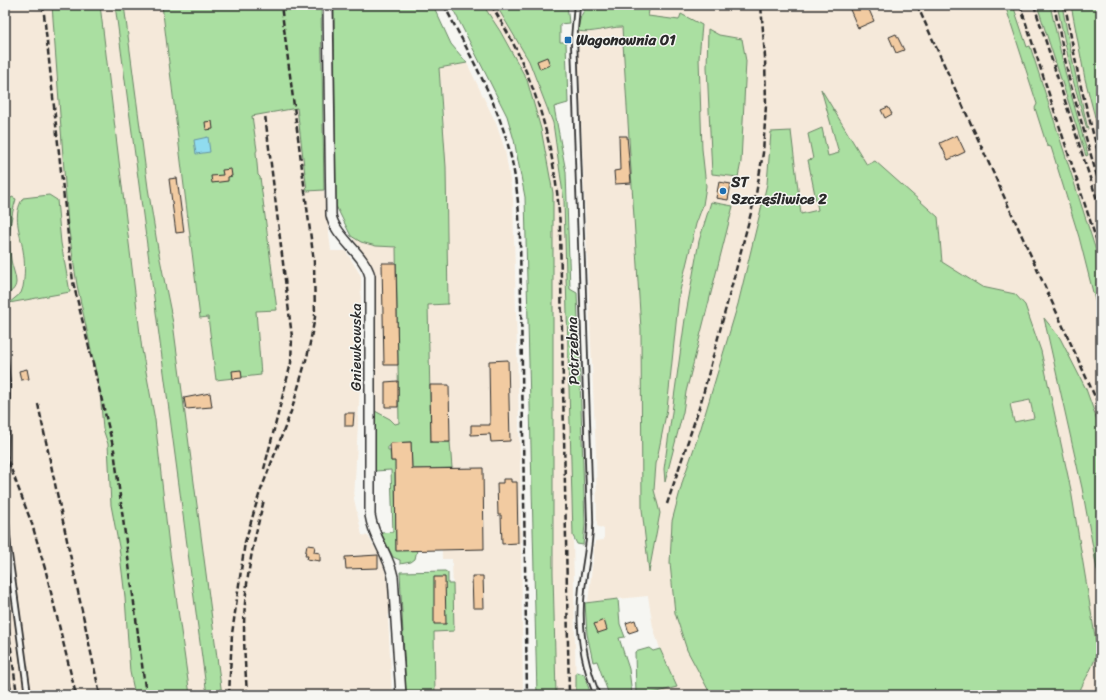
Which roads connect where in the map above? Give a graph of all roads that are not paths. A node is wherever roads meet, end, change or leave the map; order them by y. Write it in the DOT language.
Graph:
graph roads {
  1 [pos="328,5"];
  2 [pos="577,5"];
  3 [pos="5,360"];
  4 [pos="5,472"];
  5 [pos="5,510"];
  6 [pos="28,695"];
  7 [pos="401,695"];
  8 [pos="597,695"];
  1 -- 7 [label="street, Gniewkowska"];
  2 -- 8 [label="lane, Potrzebna"];
  3 -- 4 [label="lane"];
  5 -- 6 [label="lane"];
}
